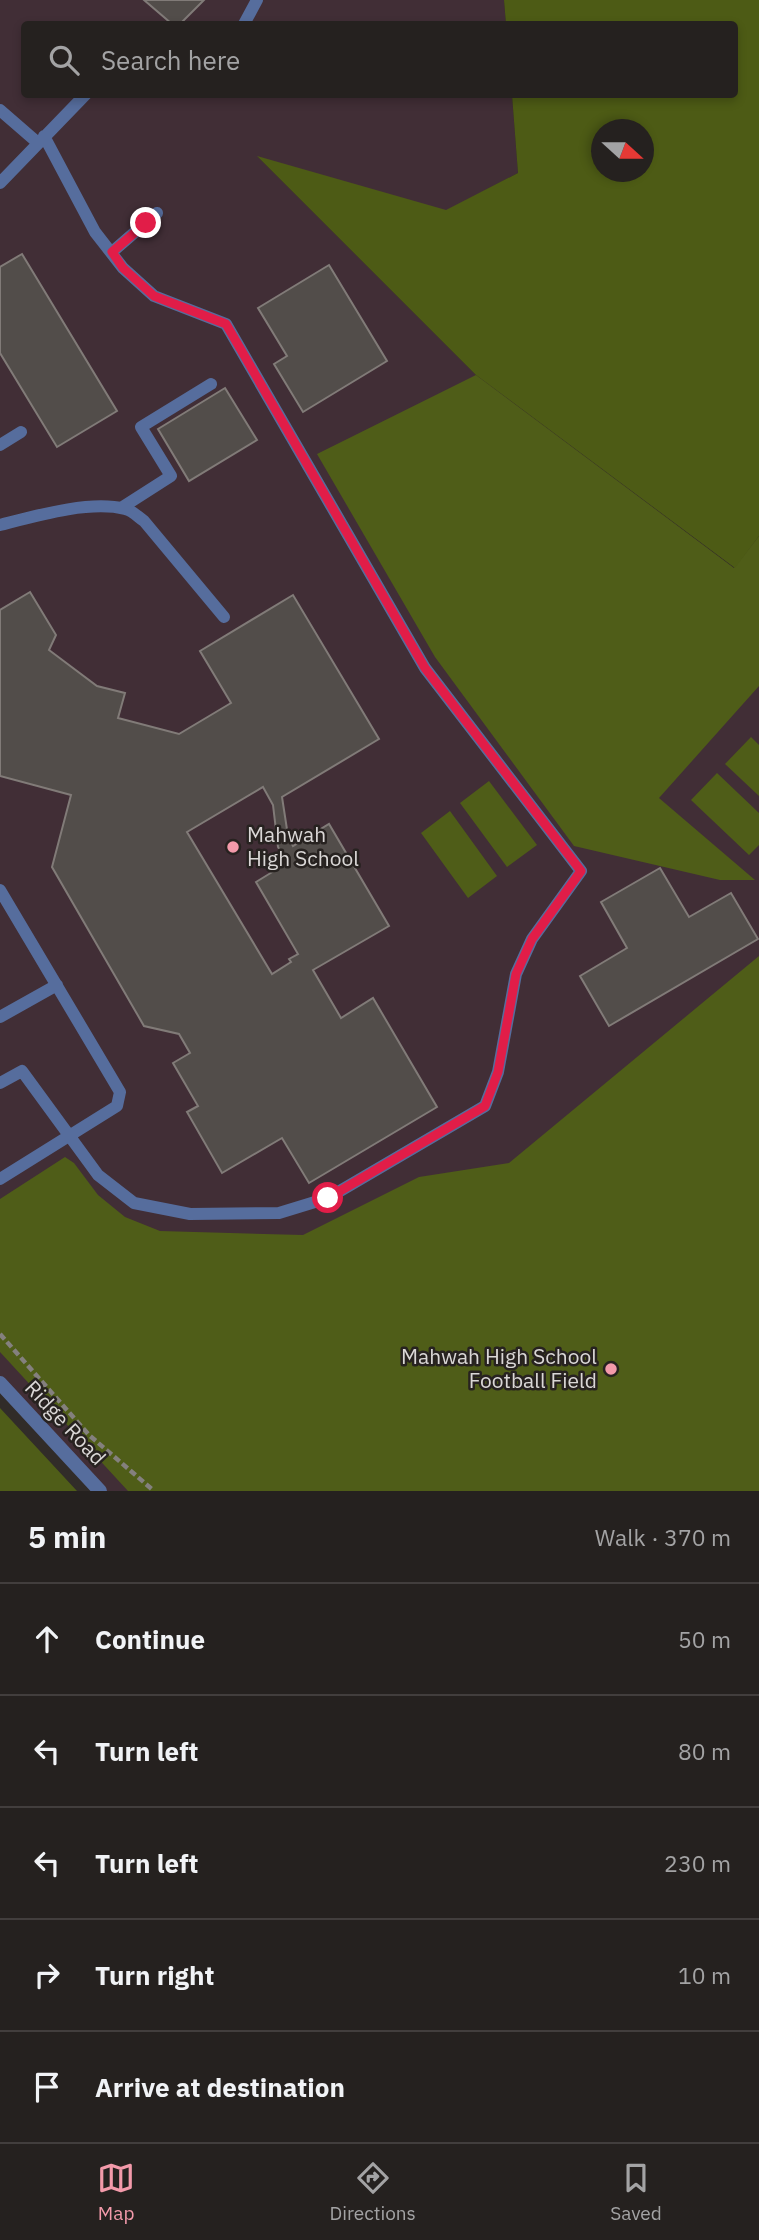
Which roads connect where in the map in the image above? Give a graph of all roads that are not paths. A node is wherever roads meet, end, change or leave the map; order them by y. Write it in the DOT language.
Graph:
graph roads {
  1 [pos="257,0"];
  2 [pos="246,21"];
  3 [pos="82,98"];
  4 [pos="0,110"];
  5 [pos="41,140"];
  6 [pos="0,183"];
  7 [pos="157,213"];
  8 [pos="112,252"];
  9 [pos="211,384"];
  10 [pos="21,432"];
  11 [pos="0,445"];
  12 [pos="121,508"];
  13 [pos="0,525"];
  14 [pos="224,617"];
  15 [pos="0,890"];
  16 [pos="57,985"];
  17 [pos="0,1017"];
  18 [pos="0,1083"];
  19 [pos="69,1136"];
  20 [pos="0,1180"];
  21 [pos="0,1383"];
  22 [pos="100,1491"];
  1 -- 2 [label="lane"];
  3 -- 5 [label="lane"];
  4 -- 5 [label="lane"];
  5 -- 6 [label="lane"];
  5 -- 8 [label="lane"];
  7 -- 8 [label="lane"];
  8 -- 19 [label="lane"];
  9 -- 12 [label="lane"];
  10 -- 11 [label="lane"];
  12 -- 13 [label="lane"];
  12 -- 14 [label="lane"];
  15 -- 16 [label="lane"];
  16 -- 17 [label="lane"];
  16 -- 19 [label="lane"];
  18 -- 19 [label="lane"];
  19 -- 20 [label="lane"];
  21 -- 22 [label="street, Ridge Road"];
}
